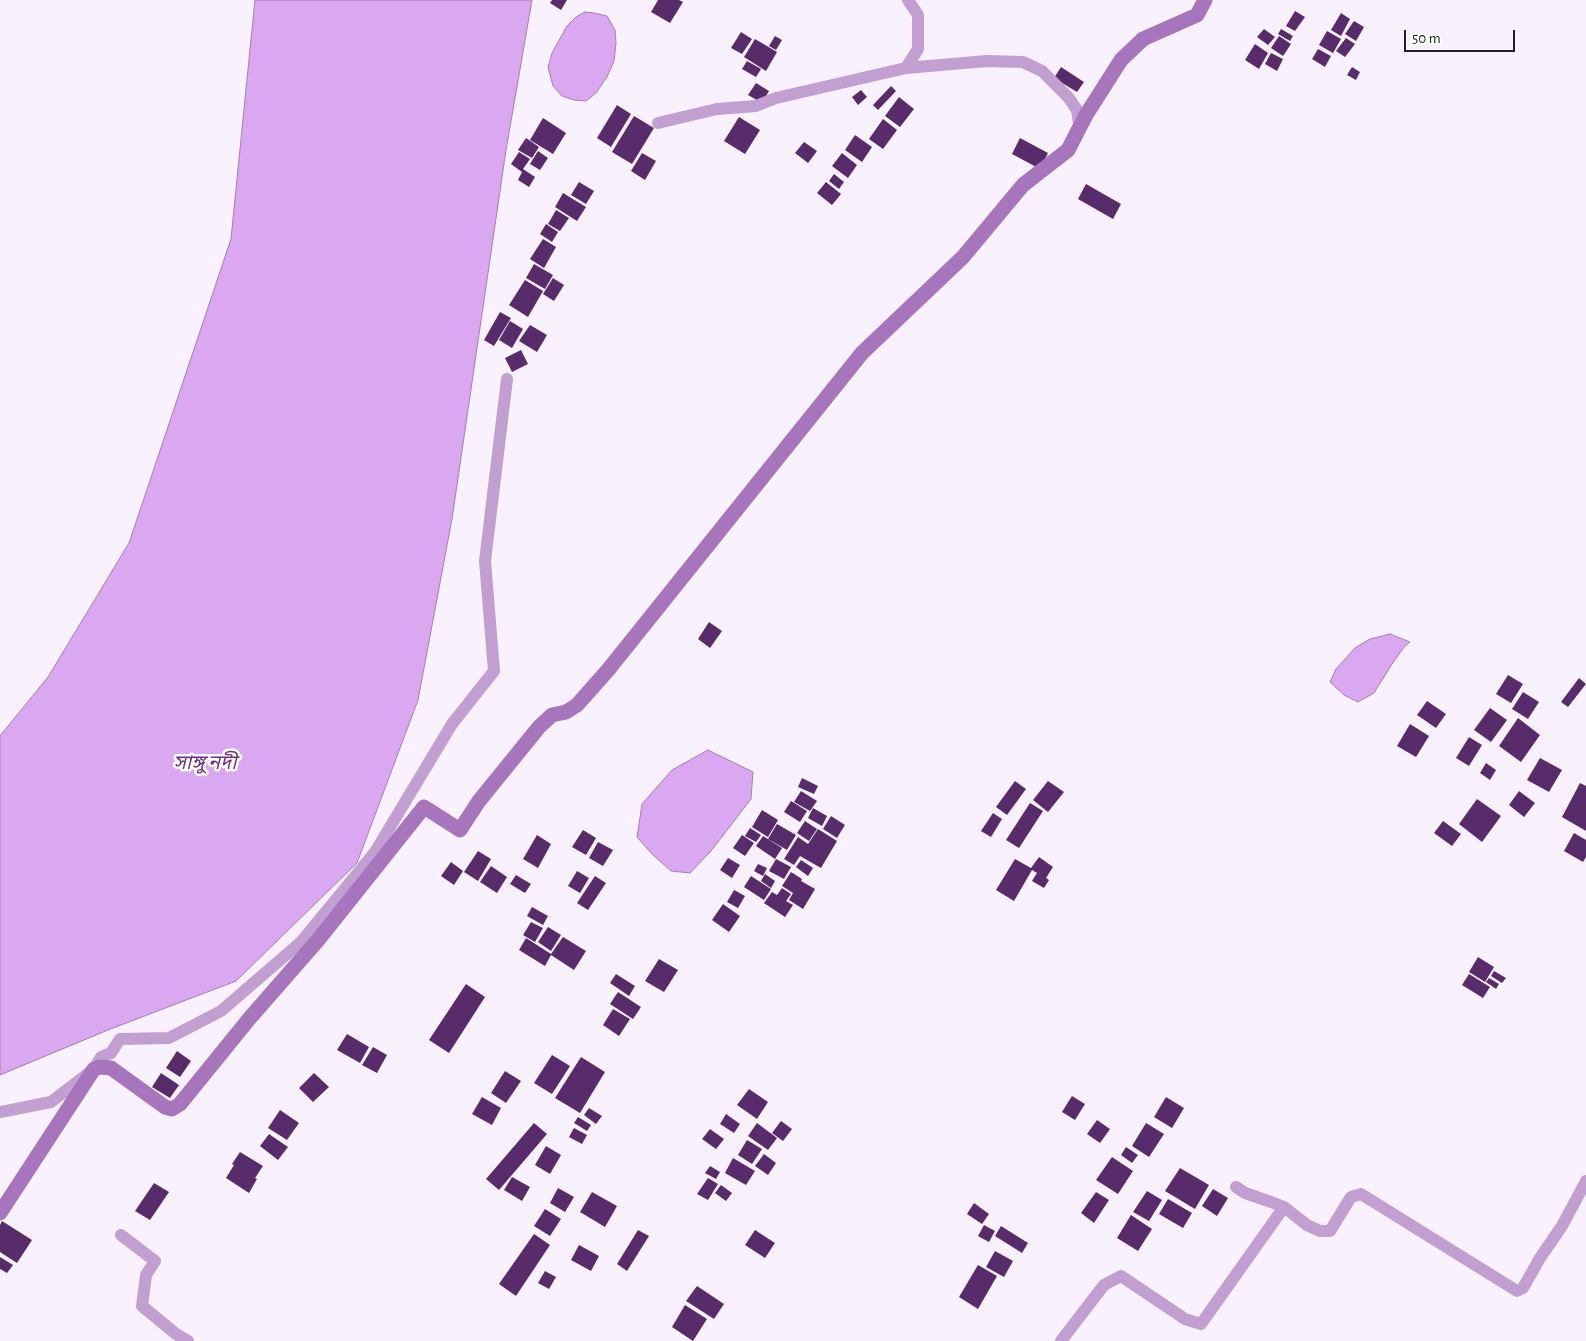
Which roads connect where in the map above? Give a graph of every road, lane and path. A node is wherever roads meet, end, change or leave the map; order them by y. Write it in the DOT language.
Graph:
graph roads {
  1 [pos="908,0"];
  2 [pos="1205,0"];
  3 [pos="906,68"];
  4 [pos="658,123"];
  5 [pos="1080,129"];
  6 [pos="507,379"];
  7 [pos="94,1069"];
  8 [pos="0,1112"];
  9 [pos="1586,1181"];
  10 [pos="1236,1187"];
  11 [pos="1284,1207"];
  12 [pos="0,1213"];
  13 [pos="121,1235"];
  14 [pos="188,1341"];
  15 [pos="1061,1341"];
  1 -- 3 [label="street"];
  2 -- 5 [label="main road"];
  3 -- 4 [label="street"];
  3 -- 5 [label="street"];
  5 -- 7 [label="main road"];
  6 -- 7 [label="street"];
  7 -- 8 [label="street"];
  7 -- 12 [label="main road"];
  9 -- 11 [label="street"];
  10 -- 11 [label="street"];
  11 -- 15 [label="street"];
  13 -- 14 [label="street"];
}
